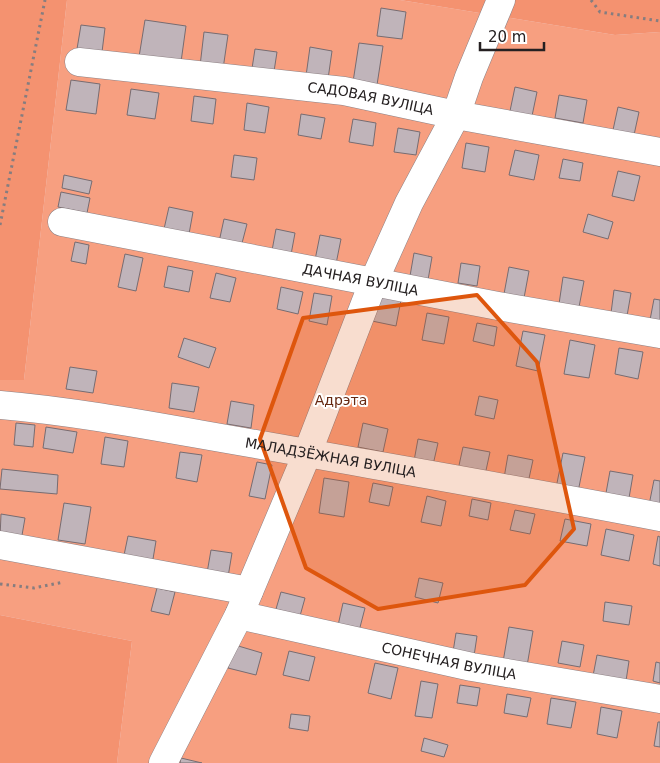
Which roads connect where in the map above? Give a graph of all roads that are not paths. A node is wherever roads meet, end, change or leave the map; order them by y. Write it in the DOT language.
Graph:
graph roads {
  1 [pos="501,0"];
  2 [pos="79,62"];
  3 [pos="456,115"];
  4 [pos="660,152"];
  5 [pos="62,222"];
  6 [pos="373,283"];
  7 [pos="660,334"];
  8 [pos="0,405"];
  9 [pos="307,454"];
  10 [pos="660,517"];
  11 [pos="0,545"];
  12 [pos="244,603"];
  13 [pos="660,699"];
  14 [pos="163,763"];
  1 -- 3 [label="street"];
  2 -- 3 [label="street, САДОВАЯ ВУЛІЦА"];
  3 -- 4 [label="street, САДОВАЯ ВУЛІЦА"];
  3 -- 6 [label="street"];
  5 -- 6 [label="street, ДАЧНАЯ ВУЛІЦА"];
  6 -- 7 [label="street, ДАЧНАЯ ВУЛІЦА"];
  6 -- 9 [label="street"];
  8 -- 9 [label="street, МАЛАДЗЁЖНАЯ ВУЛІЦА"];
  9 -- 10 [label="street, МАЛАДЗЁЖНАЯ ВУЛІЦА"];
  9 -- 12 [label="street"];
  11 -- 12 [label="street, СОНЕЧНАЯ ВУЛІЦА"];
  12 -- 13 [label="street, СОНЕЧНАЯ ВУЛІЦА"];
  12 -- 14 [label="street"];
}
